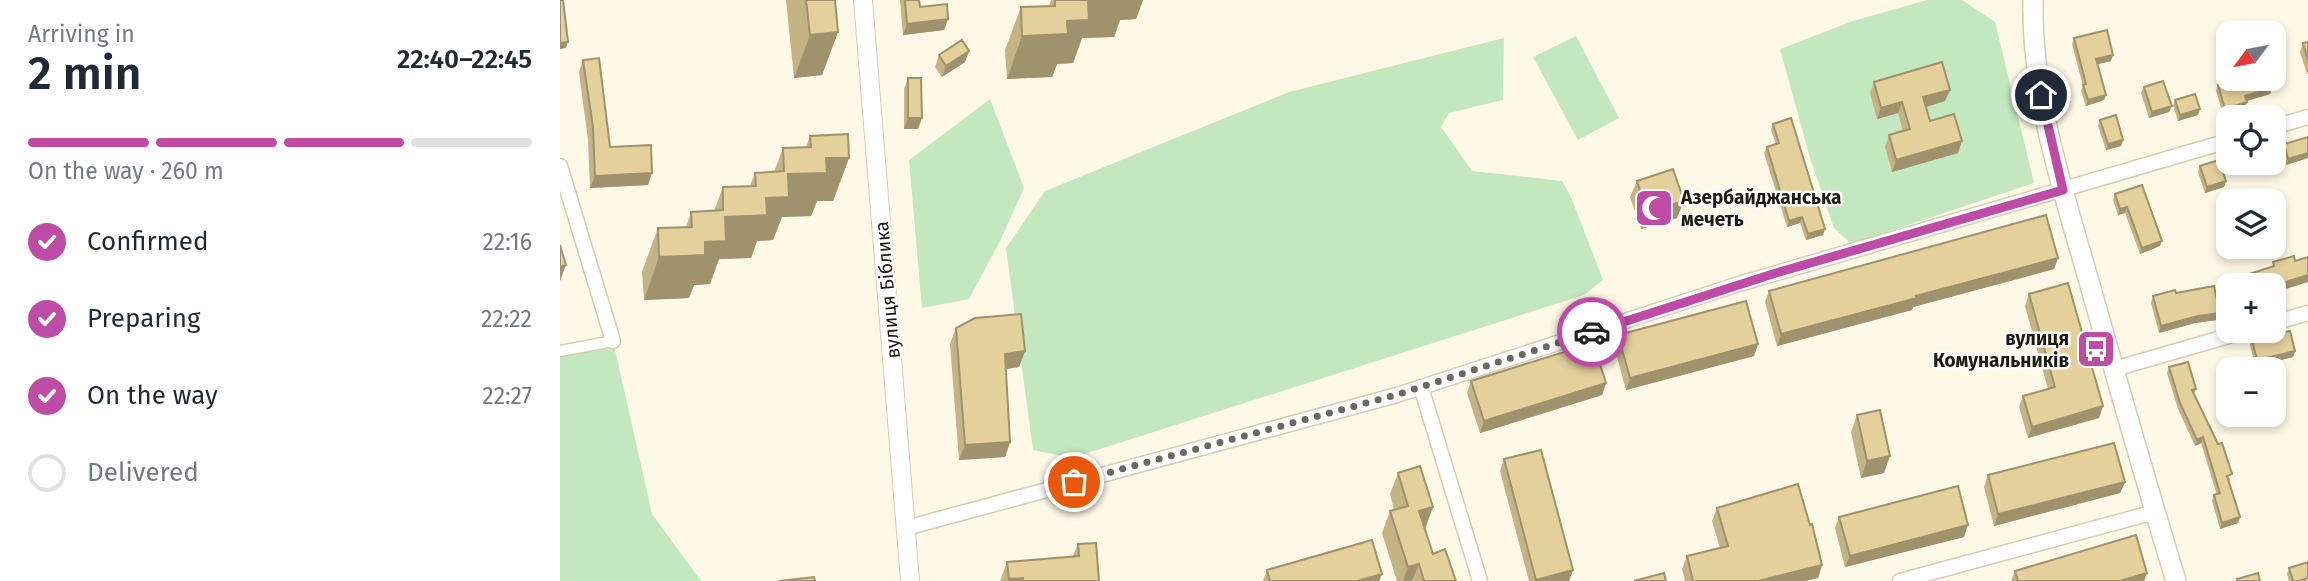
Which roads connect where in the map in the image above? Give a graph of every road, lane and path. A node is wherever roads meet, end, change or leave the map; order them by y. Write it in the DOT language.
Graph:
graph roads {
  1 [pos="863,0"];
  2 [pos="2033,0"];
  3 [pos="2308,117"];
  4 [pos="2286,123"];
  5 [pos="2216,145"];
  6 [pos="560,166"];
  7 [pos="2063,190"];
  8 [pos="2308,313"];
  9 [pos="2286,319"];
  10 [pos="2216,340"];
  11 [pos="613,341"];
  12 [pos="560,351"];
  13 [pos="2114,369"];
  14 [pos="1422,387"];
  15 [pos="2155,512"];
  16 [pos="906,528"];
  17 [pos="911,581"];
  18 [pos="1480,581"];
  19 [pos="1900,581"];
  20 [pos="2176,581"];
  1 -- 16 [label="street, вулиця Біблика"];
  2 -- 7 [label="main road"];
  3 -- 4 [label="street"];
  5 -- 7 [label="street"];
  6 -- 11 [label="street"];
  7 -- 13 [label="main road"];
  7 -- 14 [label="street"];
  8 -- 9 [label="street"];
  10 -- 13 [label="street"];
  11 -- 12 [label="street"];
  13 -- 15 [label="main road"];
  14 -- 16 [label="street"];
  14 -- 18 [label="street"];
  15 -- 19 [label="street"];
  15 -- 20 [label="main road"];
  16 -- 17 [label="street, вулиця Біблика"];
}
